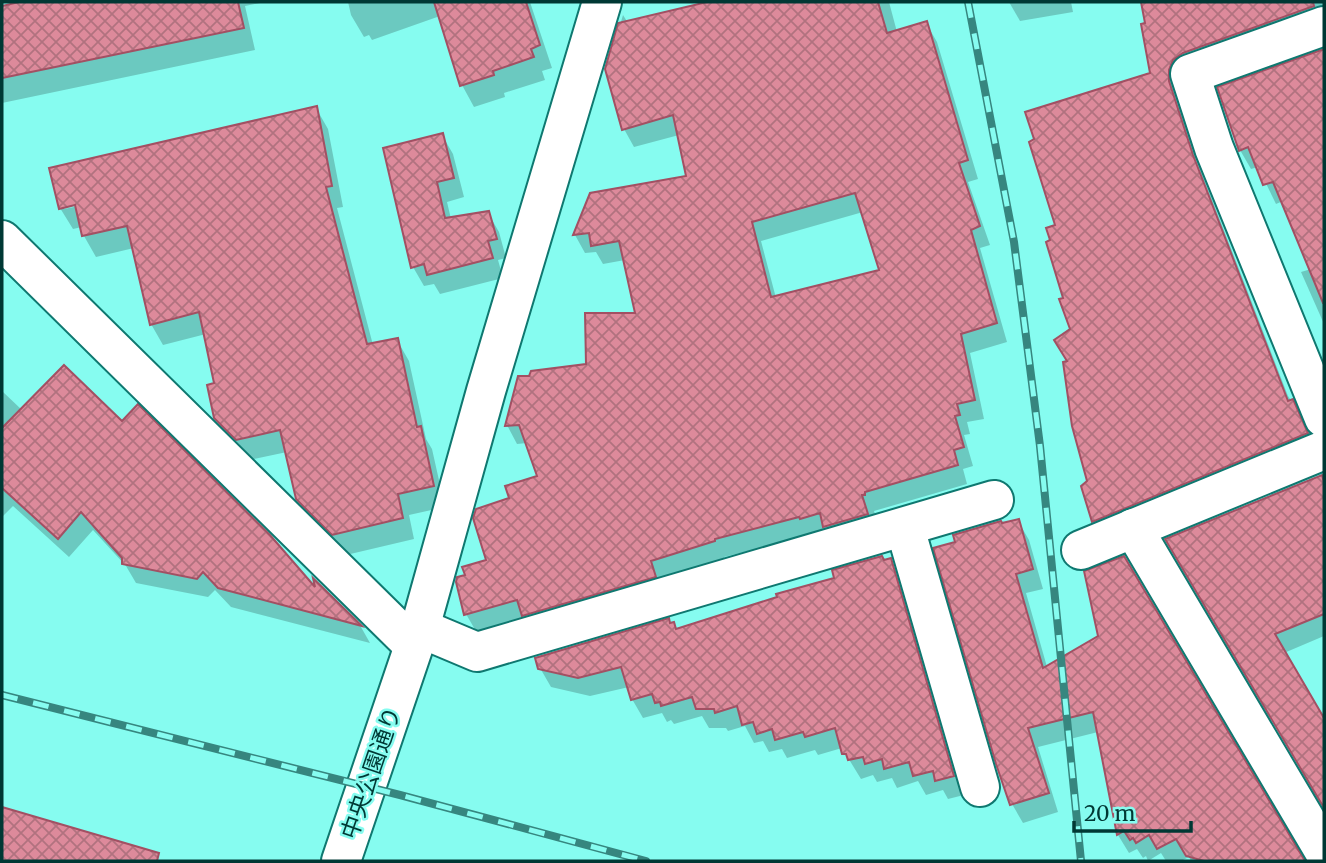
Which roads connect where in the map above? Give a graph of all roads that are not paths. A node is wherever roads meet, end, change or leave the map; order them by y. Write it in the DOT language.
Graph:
graph roads {
  1 [pos="602,2"];
  2 [pos="1324,26"];
  3 [pos="2,240"];
  4 [pos="1324,418"];
  5 [pos="1324,450"];
  6 [pos="994,500"];
  7 [pos="905,528"];
  8 [pos="1133,528"];
  9 [pos="1082,550"];
  10 [pos="416,637"];
  11 [pos="981,787"];
  12 [pos="1324,851"];
  13 [pos="341,861"];
  1 -- 10 [label="street, 中央公園通り"];
  2 -- 4 [label="street"];
  3 -- 10 [label="street"];
  5 -- 8 [label="street"];
  6 -- 7 [label="street"];
  7 -- 10 [label="street"];
  7 -- 11 [label="street"];
  8 -- 9 [label="street"];
  8 -- 12 [label="street"];
  10 -- 13 [label="street, 中央公園通り"];
}
